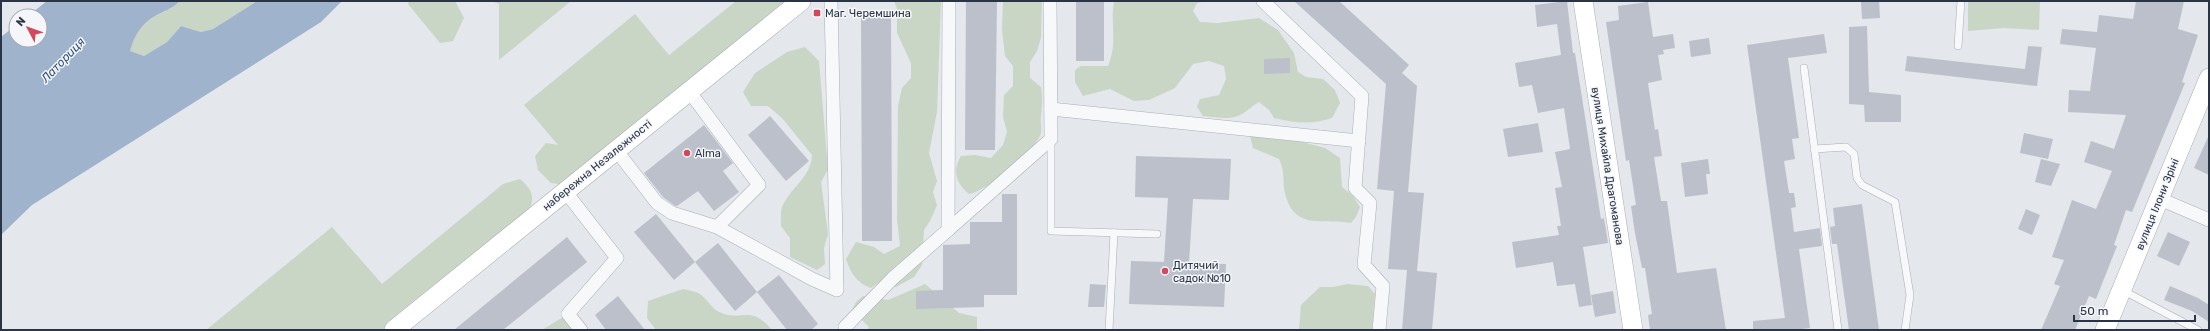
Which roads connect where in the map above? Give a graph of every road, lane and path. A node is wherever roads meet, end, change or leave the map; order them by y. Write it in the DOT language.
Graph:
graph roads {
  1 [pos="801,1"];
  2 [pos="831,1"];
  3 [pos="949,1"];
  4 [pos="1050,1"];
  5 [pos="1263,1"];
  6 [pos="1583,1"];
  7 [pos="1961,1"];
  8 [pos="1958,46"];
  9 [pos="1804,68"];
  10 [pos="2209,78"];
  11 [pos="689,91"];
  12 [pos="1052,109"];
  13 [pos="1051,139"];
  14 [pos="1358,141"];
  15 [pos="1814,149"];
  16 [pos="616,150"];
  17 [pos="566,191"];
  18 [pos="2160,199"];
  19 [pos="2209,220"];
  20 [pos="717,227"];
  21 [pos="948,230"];
  22 [pos="1114,233"];
  23 [pos="1156,234"];
  24 [pos="2122,290"];
  25 [pos="845,327"];
  26 [pos="394,330"];
  27 [pos="581,330"];
  28 [pos="1109,330"];
  29 [pos="1379,330"];
  30 [pos="1633,330"];
  31 [pos="1838,330"];
  32 [pos="1905,330"];
  33 [pos="2105,330"];
  34 [pos="2198,330"];
  1 -- 11 [label="street, набережна Незалежності"];
  2 -- 20 [label="street"];
  3 -- 21 [label="street"];
  4 -- 12 [label="street"];
  5 -- 14 [label="street"];
  6 -- 30 [label="street, вулиця Михайла Драгоманова"];
  7 -- 8 [label="lane"];
  9 -- 15 [label="lane"];
  10 -- 18 [label="street, вулиця Ілони Зріні"];
  11 -- 16 [label="street, набережна Незалежності"];
  11 -- 20 [label="street"];
  12 -- 13 [label="street"];
  12 -- 14 [label="street"];
  13 -- 21 [label="street"];
  13 -- 22 [label="lane"];
  14 -- 29 [label="street"];
  15 -- 31 [label="lane"];
  15 -- 32 [label="lane"];
  16 -- 17 [label="street, набережна Незалежності"];
  16 -- 20 [label="street"];
  17 -- 26 [label="street, набережна Незалежності"];
  17 -- 27 [label="street"];
  18 -- 19 [label="street"];
  18 -- 24 [label="street, вулиця Ілони Зріні"];
  21 -- 25 [label="street"];
  22 -- 23 [label="lane"];
  22 -- 28 [label="lane"];
  24 -- 33 [label="street, вулиця Ілони Зріні"];
  24 -- 34 [label="lane"];
}
